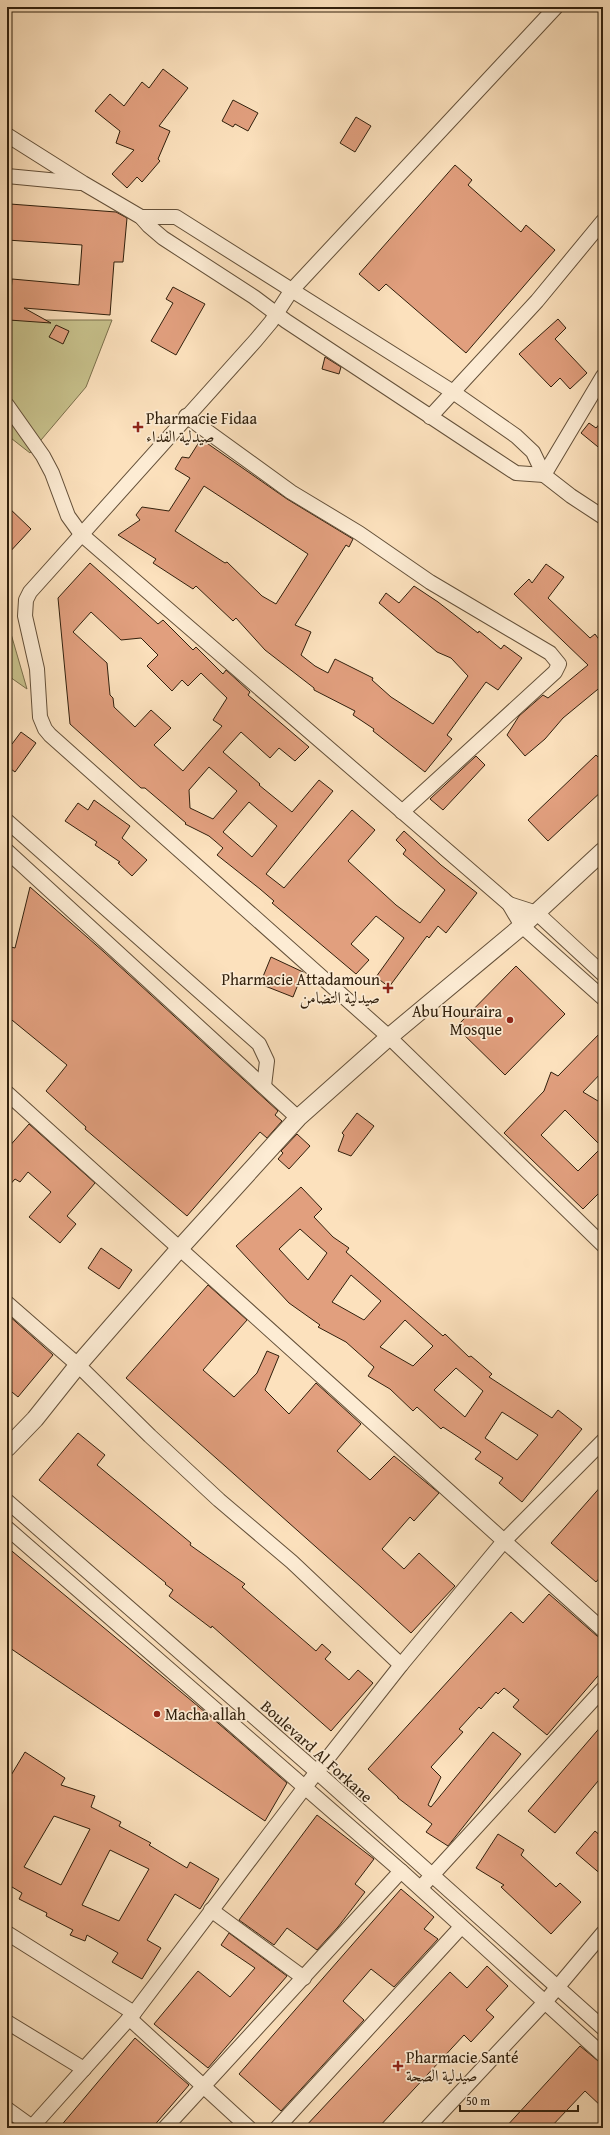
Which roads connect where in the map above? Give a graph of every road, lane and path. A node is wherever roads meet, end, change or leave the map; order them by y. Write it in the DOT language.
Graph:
graph roads {
  1 [pos="556,7"];
  2 [pos="7,135"];
  3 [pos="7,176"];
  4 [pos="83,183"];
  5 [pos="141,217"];
  6 [pos="603,221"];
  7 [pos="291,291"];
  8 [pos="277,313"];
  9 [pos="603,376"];
  10 [pos="454,392"];
  11 [pos="7,405"];
  12 [pos="186,416"];
  13 [pos="430,417"];
  14 [pos="544,475"];
  15 [pos="603,517"];
  16 [pos="81,534"];
  17 [pos="402,812"];
  18 [pos="7,821"];
  19 [pos="7,851"];
  20 [pos="603,851"];
  21 [pos="509,904"];
  22 [pos="537,913"];
  23 [pos="522,926"];
  24 [pos="603,974"];
  25 [pos="603,998"];
  26 [pos="388,1037"];
  27 [pos="264,1086"];
  28 [pos="7,1093"];
  29 [pos="298,1118"];
  30 [pos="603,1245"];
  31 [pos="180,1248"];
  32 [pos="7,1303"];
  33 [pos="78,1365"];
  34 [pos="603,1441"];
  35 [pos="7,1448"];
  36 [pos="7,1501"];
  37 [pos="7,1528"];
  38 [pos="504,1541"];
  39 [pos="603,1630"];
  40 [pos="401,1665"];
  41 [pos="603,1689"];
  42 [pos="317,1772"];
  43 [pos="305,1787"];
  44 [pos="401,1871"];
  45 [pos="431,1876"];
  46 [pos="420,1889"];
  47 [pos="211,1910"];
  48 [pos="461,1927"];
  49 [pos="7,1933"];
  50 [pos="603,1933"];
  51 [pos="304,1978"];
  52 [pos="558,1987"];
  53 [pos="545,2002"];
  54 [pos="132,2016"];
  55 [pos="7,2022"];
  56 [pos="603,2028"];
  57 [pos="603,2055"];
  58 [pos="84,2069"];
  59 [pos="204,2086"];
  60 [pos="7,2109"];
  61 [pos="31,2127"];
  62 [pos="164,2128"];
  63 [pos="249,2128"];
  64 [pos="278,2128"];
  65 [pos="427,2128"];
  1 -- 7 [label="street"];
  2 -- 4 [label="street"];
  3 -- 4 [label="street"];
  4 -- 5 [label="street"];
  5 -- 7 [label="street"];
  5 -- 8 [label="street"];
  6 -- 10 [label="street"];
  7 -- 8 [label="street"];
  7 -- 10 [label="street"];
  8 -- 12 [label="street"];
  8 -- 13 [label="street"];
  9 -- 14 [label="street"];
  10 -- 13 [label="street"];
  10 -- 14 [label="street"];
  11 -- 16 [label="street"];
  12 -- 16 [label="street"];
  12 -- 17 [label="street"];
  13 -- 14 [label="street"];
  14 -- 15 [label="street"];
  16 -- 17 [label="street"];
  16 -- 26 [label="street"];
  17 -- 21 [label="street"];
  18 -- 27 [label="street"];
  19 -- 27 [label="street"];
  20 -- 22 [label="street"];
  21 -- 22 [label="street"];
  21 -- 23 [label="street"];
  22 -- 23 [label="street"];
  22 -- 24 [label="street"];
  23 -- 25 [label="street"];
  23 -- 26 [label="street"];
  26 -- 29 [label="street"];
  26 -- 30 [label="street"];
  27 -- 29 [label="street"];
  28 -- 31 [label="street"];
  29 -- 31 [label="street"];
  31 -- 33 [label="street"];
  31 -- 38 [label="street"];
  32 -- 33 [label="street"];
  33 -- 35 [label="street"];
  33 -- 40 [label="street"];
  34 -- 38 [label="street"];
  36 -- 42 [label="street, Boulevard Al Forkane"];
  37 -- 43 [label="street"];
  38 -- 39 [label="street"];
  38 -- 40 [label="street"];
  40 -- 42 [label="street"];
  41 -- 45 [label="street"];
  42 -- 43 [label="street"];
  42 -- 45 [label="street, Boulevard Al Forkane"];
  43 -- 44 [label="street"];
  43 -- 47 [label="street"];
  44 -- 46 [label="street"];
  44 -- 51 [label="street"];
  45 -- 46 [label="street"];
  45 -- 52 [label="street, Boulevard Al Forkane"];
  46 -- 48 [label="street"];
  47 -- 51 [label="street"];
  47 -- 54 [label="street"];
  48 -- 53 [label="street"];
  48 -- 64 [label="street"];
  49 -- 54 [label="street"];
  50 -- 52 [label="street"];
  51 -- 59 [label="street"];
  52 -- 53 [label="street"];
  52 -- 56 [label="street, Boulevard Al Forkane"];
  53 -- 57 [label="street"];
  53 -- 65 [label="street"];
  54 -- 58 [label="street"];
  54 -- 59 [label="street"];
  55 -- 58 [label="street"];
  58 -- 61 [label="street"];
  59 -- 62 [label="street"];
  59 -- 63 [label="street"];
  60 -- 61 [label="street"];
}
